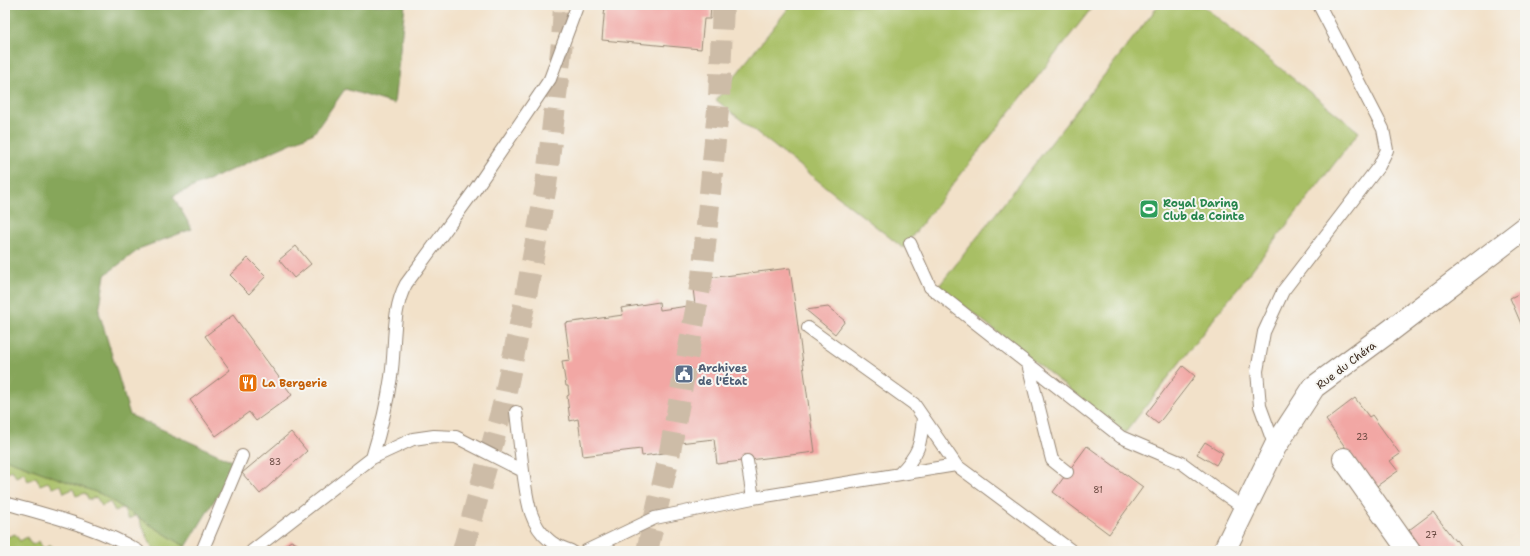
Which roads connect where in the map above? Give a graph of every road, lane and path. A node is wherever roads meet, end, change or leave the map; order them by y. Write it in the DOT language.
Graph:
graph roads {
  1 [pos="1319,5"];
  2 [pos="576,9"];
  3 [pos="1525,228"];
  4 [pos="910,243"];
  5 [pos="808,328"];
  6 [pos="1028,364"];
  7 [pos="516,412"];
  8 [pos="923,417"];
  9 [pos="1275,446"];
  10 [pos="242,456"];
  11 [pos="372,458"];
  12 [pos="1344,459"];
  13 [pos="747,461"];
  14 [pos="956,465"];
  15 [pos="523,471"];
  16 [pos="1068,472"];
  17 [pos="899,474"];
  18 [pos="753,498"];
  19 [pos="5,502"];
  20 [pos="1244,508"];
  21 [pos="138,551"];
  22 [pos="202,551"];
  23 [pos="252,551"];
  24 [pos="571,551"];
  25 [pos="586,551"];
  26 [pos="1072,551"];
  27 [pos="1224,551"];
  28 [pos="1408,551"];
  1 -- 9 [label="lane"];
  2 -- 11 [label="lane"];
  3 -- 9 [label="street, Rue du Chéra"];
  4 -- 6 [label="lane"];
  5 -- 8 [label="lane"];
  6 -- 16 [label="lane"];
  6 -- 20 [label="lane"];
  7 -- 15 [label="lane"];
  8 -- 14 [label="lane"];
  8 -- 17 [label="lane"];
  9 -- 20 [label="street, Rue du Chéra"];
  10 -- 22 [label="lane"];
  11 -- 15 [label="lane"];
  11 -- 23 [label="lane"];
  12 -- 28 [label="street"];
  13 -- 18 [label="lane"];
  14 -- 17 [label="lane"];
  14 -- 26 [label="lane"];
  15 -- 24 [label="lane"];
  17 -- 18 [label="lane"];
  18 -- 25 [label="lane"];
  19 -- 21 [label="lane"];
  20 -- 27 [label="street, Rue du Chéra"];
}
